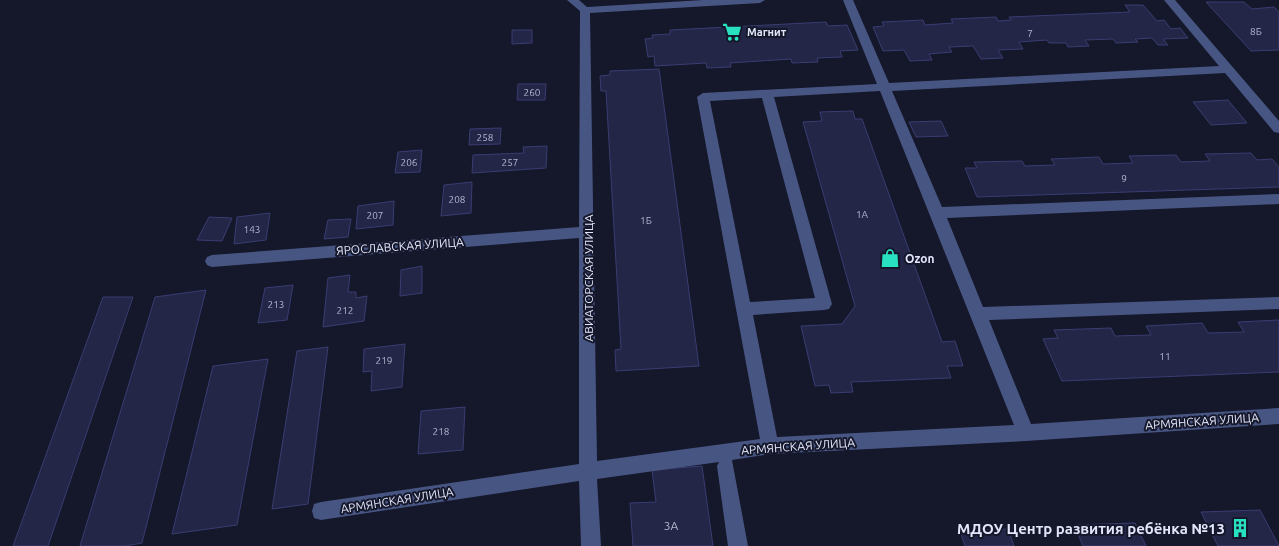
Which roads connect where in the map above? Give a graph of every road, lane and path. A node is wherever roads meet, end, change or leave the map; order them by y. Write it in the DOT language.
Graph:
graph roads {
  1 [pos="572,0"];
  2 [pos="760,0"];
  3 [pos="848,0"];
  4 [pos="1169,0"];
  5 [pos="585,10"];
  6 [pos="1227,69"];
  7 [pos="885,88"];
  8 [pos="767,94"];
  9 [pos="1279,129"];
  10 [pos="1279,199"];
  11 [pos="937,213"];
  12 [pos="588,232"];
  13 [pos="212,261"];
  14 [pos="1279,303"];
  15 [pos="743,309"];
  16 [pos="978,314"];
  17 [pos="1279,416"];
  18 [pos="1026,433"];
  19 [pos="770,446"];
  20 [pos="726,466"];
  21 [pos="588,470"];
  22 [pos="321,512"];
  23 [pos="591,546"];
  24 [pos="738,546"];
  1 -- 5 [label="street"];
  2 -- 5 [label="street"];
  3 -- 7 [label="street"];
  4 -- 6 [label="street"];
  5 -- 12 [label="street, АВИАТОРСКАЯ УЛИЦА"];
  6 -- 7 [label="street"];
  6 -- 9 [label="street"];
  7 -- 8 [label="street"];
  7 -- 11 [label="street"];
  8 -- 15 [label="street"];
  8 -- 15 [label="street"];
  10 -- 11 [label="street"];
  11 -- 16 [label="street"];
  12 -- 13 [label="street, ЯРОСЛАВСКАЯ УЛИЦА"];
  12 -- 21 [label="street, АВИАТОРСКАЯ УЛИЦА"];
  14 -- 16 [label="street"];
  15 -- 19 [label="street"];
  16 -- 18 [label="street"];
  17 -- 18 [label="street, АРМЯНСКАЯ УЛИЦА"];
  18 -- 19 [label="street, АРМЯНСКАЯ УЛИЦА"];
  19 -- 21 [label="street, АРМЯНСКАЯ УЛИЦА"];
  20 -- 24 [label="street"];
  21 -- 22 [label="street, АРМЯНСКАЯ УЛИЦА"];
  21 -- 23 [label="street, АВИАТОРСКАЯ УЛИЦА"];
}
